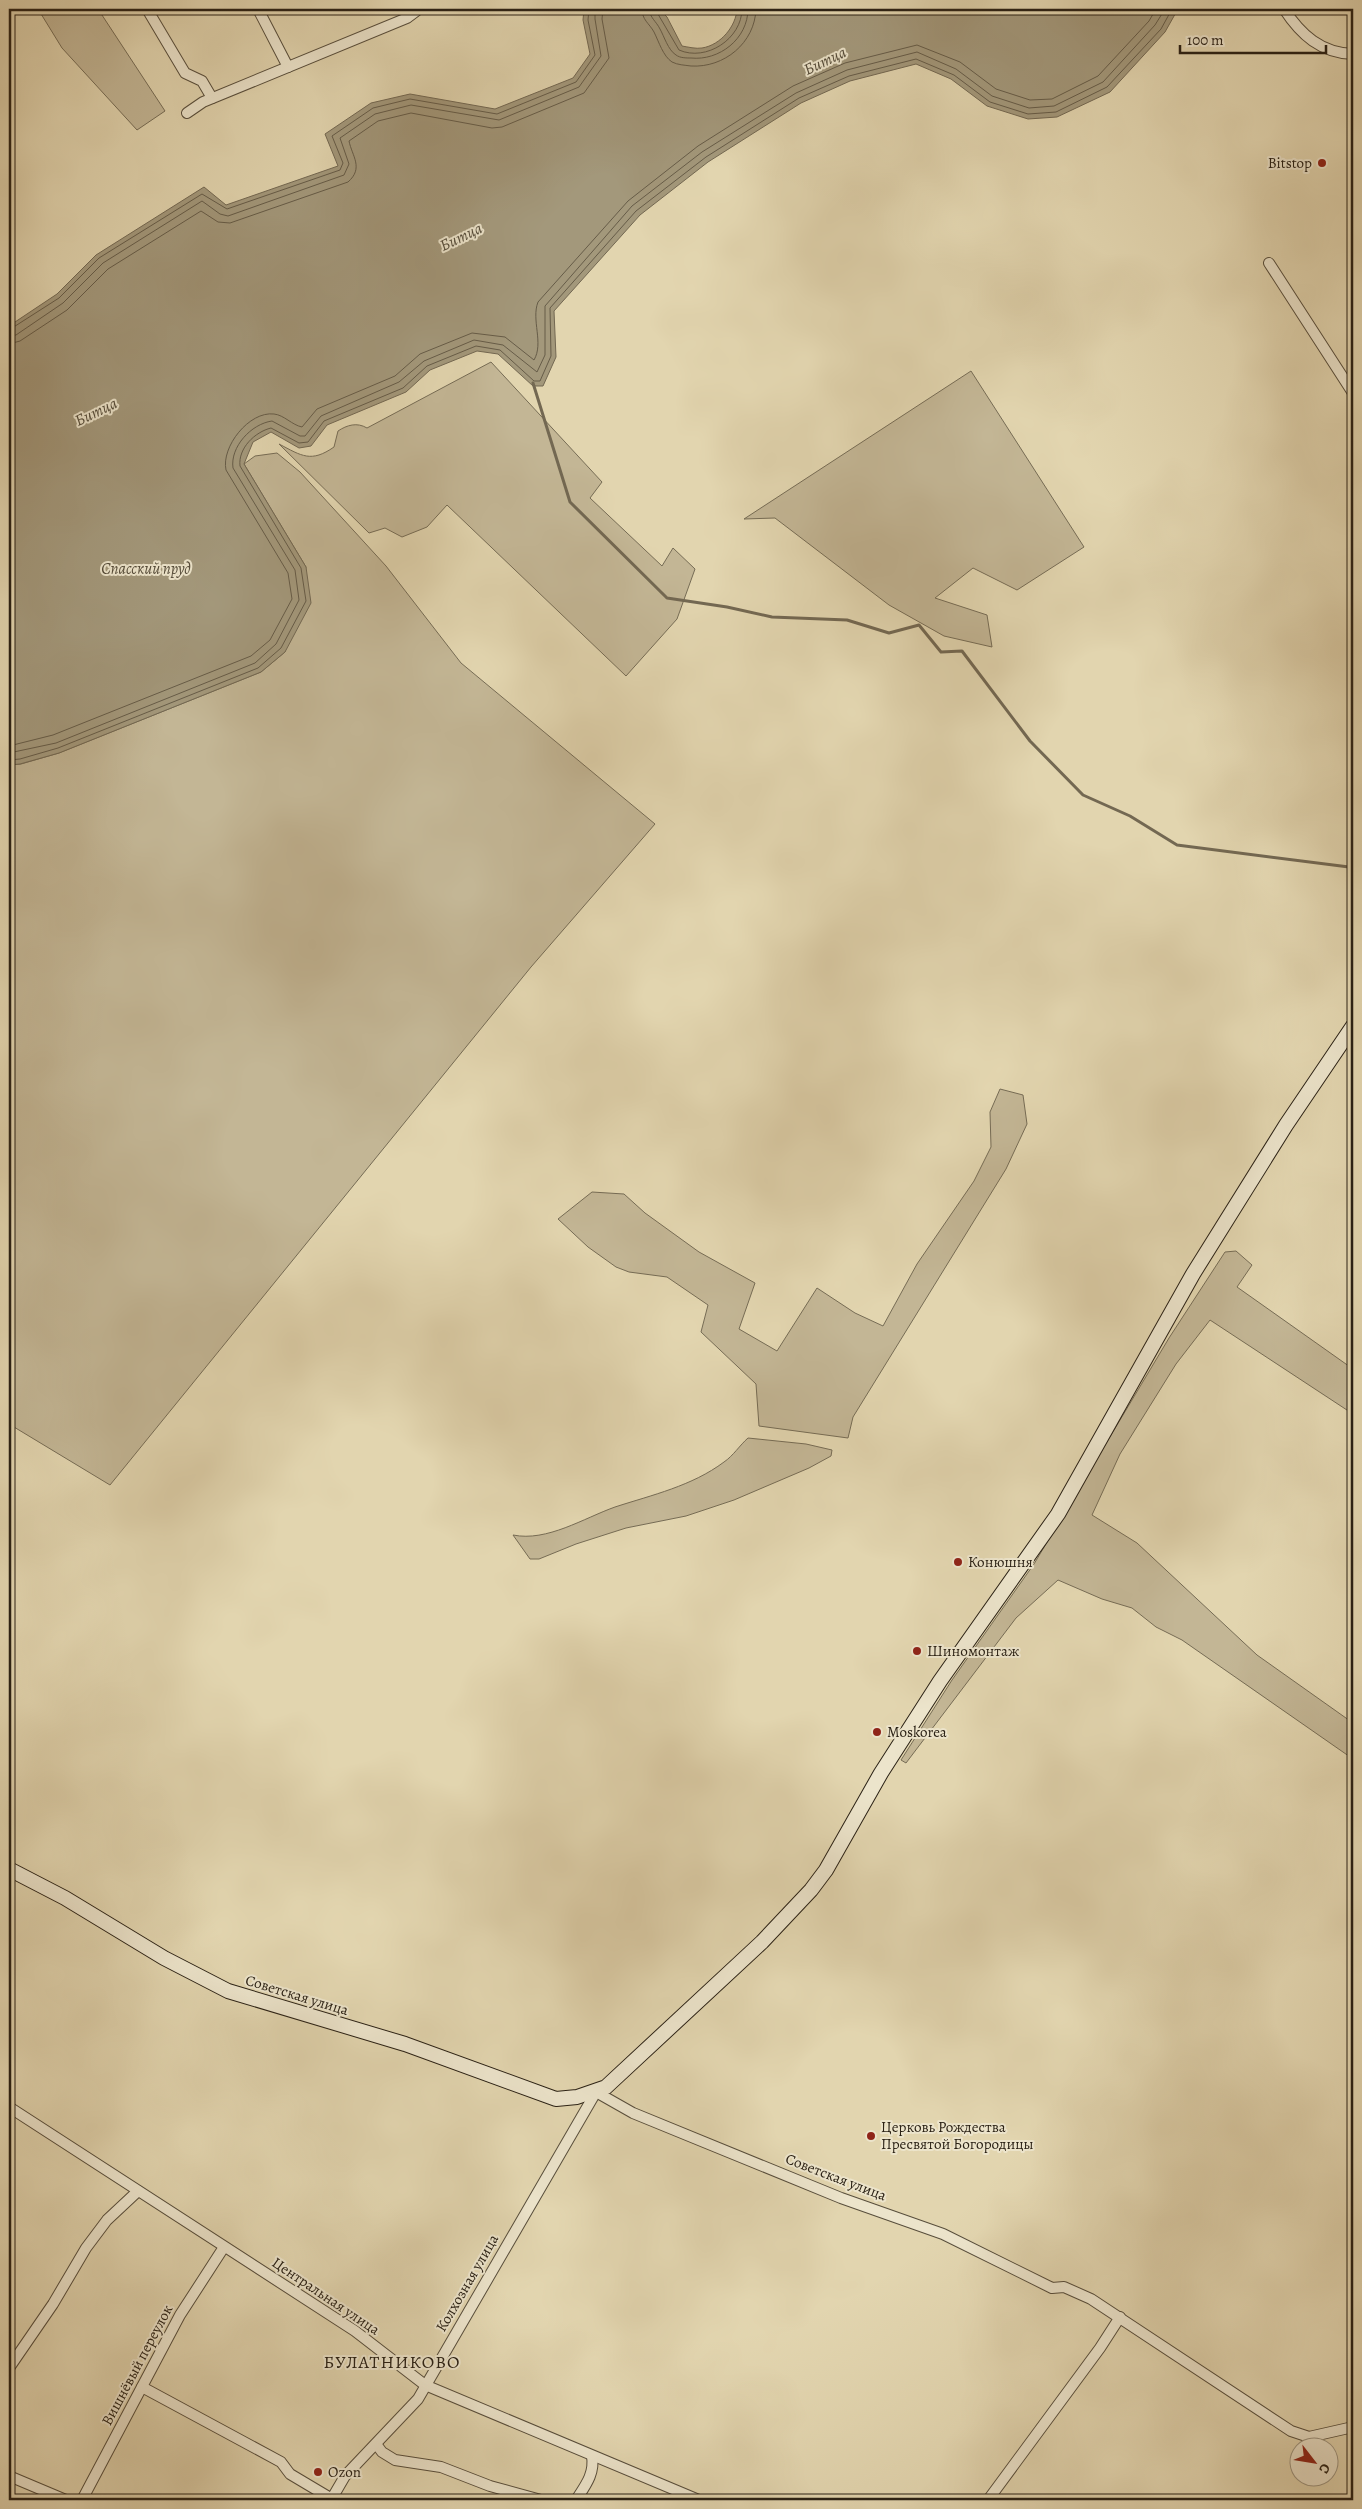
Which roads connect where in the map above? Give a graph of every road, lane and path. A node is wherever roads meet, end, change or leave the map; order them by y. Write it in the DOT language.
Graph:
graph roads {
  1 [pos="147,9"];
  2 [pos="258,9"];
  3 [pos="419,9"];
  4 [pos="1284,9"];
  5 [pos="1353,54"];
  6 [pos="288,67"];
  7 [pos="212,98"];
  8 [pos="188,113"];
  9 [pos="1269,263"];
  10 [pos="1353,392"];
  11 [pos="1353,1026"];
  12 [pos="9,1869"];
  13 [pos="596,2092"];
  14 [pos="9,2107"];
  15 [pos="138,2191"];
  16 [pos="224,2247"];
  17 [pos="1120,2317"];
  18 [pos="9,2368"];
  19 [pos="425,2385"];
  20 [pos="142,2387"];
  21 [pos="1353,2427"];
  22 [pos="376,2444"];
  23 [pos="592,2456"];
  24 [pos="9,2476"];
  25 [pos="331,2499"];
  26 [pos="66,2500"];
  27 [pos="82,2500"];
  28 [pos="541,2500"];
  29 [pos="576,2500"];
  30 [pos="698,2500"];
  31 [pos="988,2500"];
  1 -- 7 [label="street"];
  2 -- 6 [label="street"];
  3 -- 6 [label="street"];
  4 -- 5 [label="street"];
  6 -- 7 [label="street"];
  7 -- 8 [label="street"];
  9 -- 10 [label="street"];
  11 -- 13 [label="street, Советская улица"];
  12 -- 13 [label="street, Советская улица"];
  13 -- 17 [label="street, Советская улица"];
  13 -- 19 [label="street, Колхозная улица"];
  14 -- 15 [label="street, Центральная улица"];
  15 -- 16 [label="street, Центральная улица"];
  15 -- 18 [label="street"];
  16 -- 19 [label="street, Центральная улица"];
  16 -- 20 [label="street, Вишнёвый переулок"];
  17 -- 21 [label="street, Советская улица"];
  17 -- 31 [label="street"];
  19 -- 22 [label="street, Колхозная улица"];
  19 -- 23 [label="street, Центральная улица"];
  20 -- 25 [label="street"];
  20 -- 27 [label="street, Вишнёвый переулок"];
  22 -- 25 [label="street, Колхозная улица"];
  22 -- 28 [label="street"];
  23 -- 29 [label="street"];
  23 -- 30 [label="street, Центральная улица"];
  24 -- 26 [label="street"];
}
